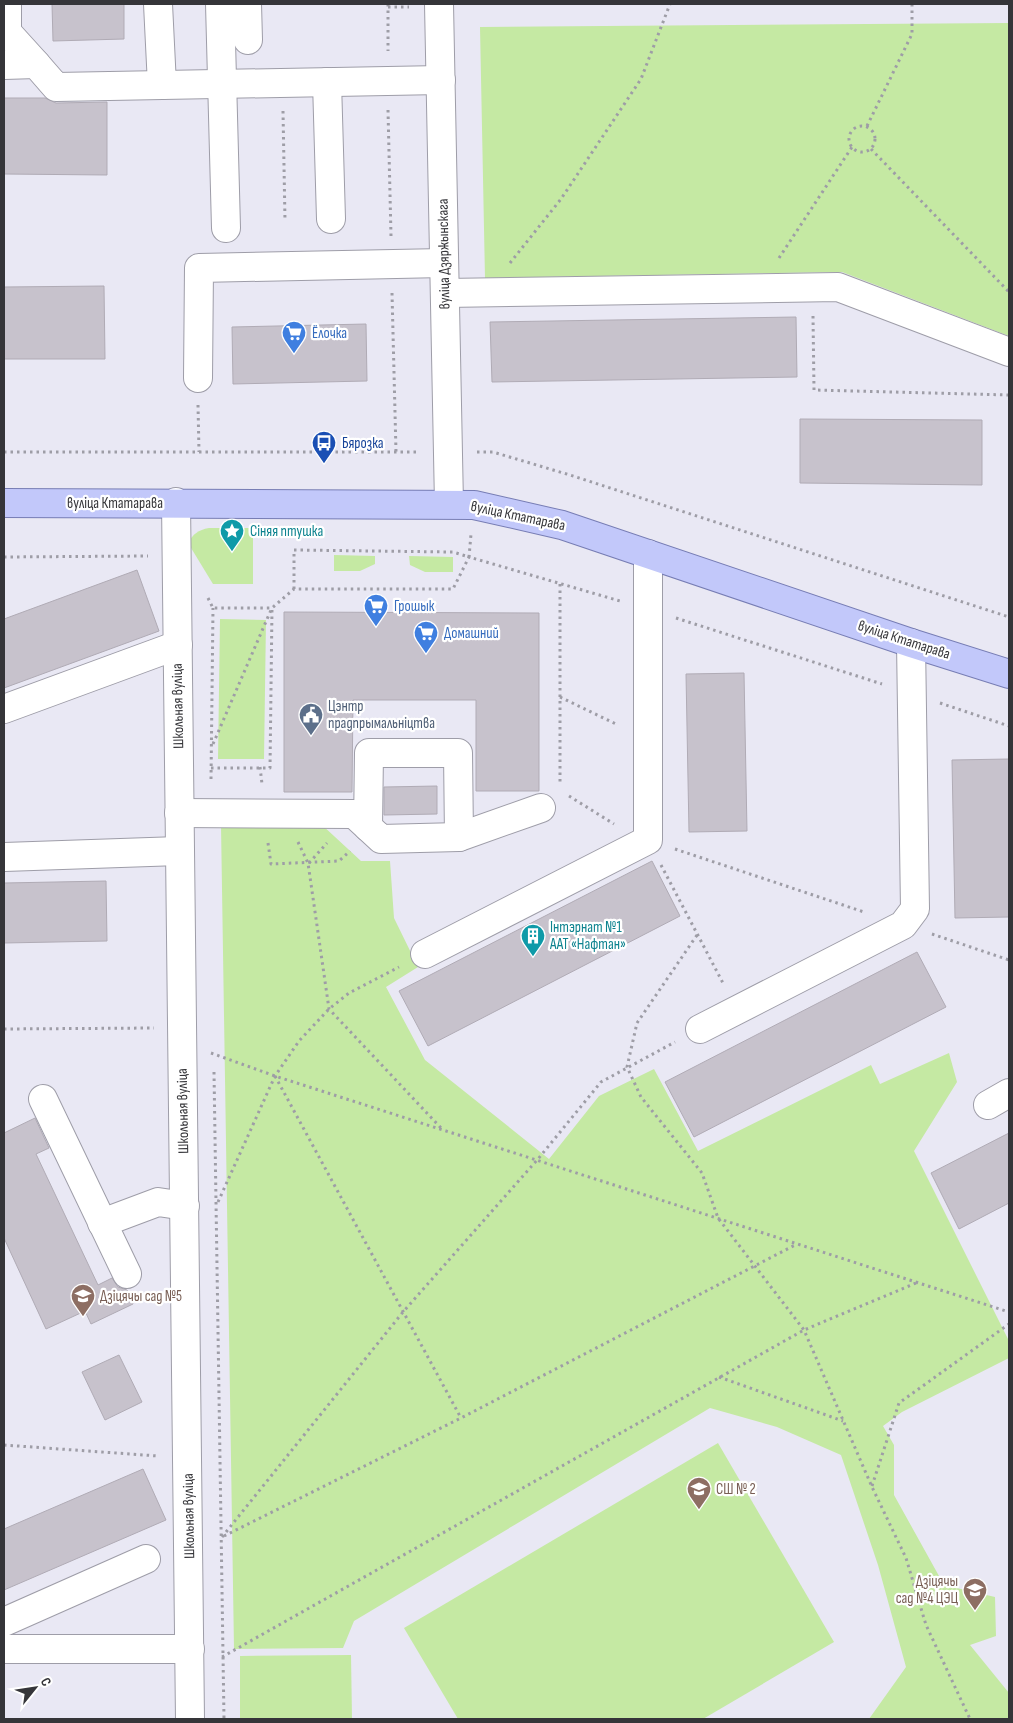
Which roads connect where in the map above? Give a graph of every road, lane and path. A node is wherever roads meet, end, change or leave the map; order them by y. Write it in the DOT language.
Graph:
graph roads {
  1 [pos="7,4"];
  2 [pos="158,4"];
  3 [pos="220,4"];
  4 [pos="247,4"];
  5 [pos="388,4"];
  6 [pos="439,4"];
  7 [pos="670,4"];
  8 [pos="912,4"];
  9 [pos="248,40"];
  10 [pos="36,64"];
  11 [pos="4,65"];
  12 [pos="441,80"];
  13 [pos="388,81"];
  14 [pos="327,82"];
  15 [pos="282,83"];
  16 [pos="221,84"];
  17 [pos="162,85"];
  18 [pos="866,126"];
  19 [pos="852,147"];
  20 [pos="871,149"];
  21 [pos="331,219"];
  22 [pos="285,221"];
  23 [pos="226,228"];
  24 [pos="392,263"];
  25 [pos="444,263"];
  26 [pos="812,286"];
  27 [pos="759,288"];
  28 [pos="487,292"];
  29 [pos="1009,292"];
  30 [pos="445,293"];
  31 [pos="1009,352"];
  32 [pos="198,378"];
  33 [pos="1009,395"];
  34 [pos="199,452"];
  35 [pos="396,452"];
  36 [pos="176,502"];
  37 [pos="4,503"];
  38 [pos="449,504"];
  39 [pos="648,554"];
  40 [pos="4,556"];
  41 [pos="176,556"];
  42 [pos="469,557"];
  43 [pos="560,584"];
  44 [pos="294,589"];
  45 [pos="204,590"];
  46 [pos="213,608"];
  47 [pos="272,608"];
  48 [pos="649,610"];
  49 [pos="912,643"];
  50 [pos="178,645"];
  51 [pos="1009,674"];
  52 [pos="912,694"];
  53 [pos="560,698"];
  54 [pos="4,709"];
  55 [pos="1009,726"];
  56 [pos="648,739"];
  57 [pos="212,747"];
  58 [pos="211,768"];
  59 [pos="550,799"];
  60 [pos="180,813"];
  61 [pos="210,814"];
  62 [pos="368,827"];
  63 [pos="459,837"];
  64 [pos="648,840"];
  65 [pos="179,851"];
  66 [pos="4,857"];
  67 [pos="308,863"];
  68 [pos="903,925"];
  69 [pos="697,935"];
  70 [pos="425,954"];
  71 [pos="1009,960"];
  72 [pos="329,1009"];
  73 [pos="737,1010"];
  74 [pos="4,1028"];
  75 [pos="155,1028"];
  76 [pos="700,1029"];
  77 [pos="214,1045"];
  78 [pos="214,1055"];
  79 [pos="627,1067"];
  80 [pos="274,1076"];
  81 [pos="43,1099"];
  82 [pos="441,1128"];
  83 [pos="538,1159"];
  84 [pos="217,1204"];
  85 [pos="185,1206"];
  86 [pos="718,1218"];
  87 [pos="102,1223"];
  88 [pos="797,1244"];
  89 [pos="755,1266"];
  90 [pos="127,1274"];
  91 [pos="917,1282"];
  92 [pos="404,1312"];
  93 [pos="1009,1312"];
  94 [pos="1009,1324"];
  95 [pos="804,1330"];
  96 [pos="718,1377"];
  97 [pos="461,1418"];
  98 [pos="843,1421"];
  99 [pos="4,1445"];
  100 [pos="162,1456"];
  101 [pos="872,1487"];
  102 [pos="221,1537"];
  103 [pos="146,1558"];
  104 [pos="4,1622"];
  105 [pos="4,1649"];
  106 [pos="190,1649"];
  107 [pos="223,1657"];
  108 [pos="967,1713"];
  109 [pos="190,1719"];
  110 [pos="224,1719"];
  111 [pos="963,1719"];
  112 [pos="970,1719"];
  1 -- 10 [label="street"];
  2 -- 17 [label="street"];
  3 -- 16 [label="street"];
  4 -- 9 [label="street"];
  5 -- 13 [label="path"];
  6 -- 12 [label="street, вуліца Дзяржынскага"];
  7 -- 28 [label="path"];
  8 -- 18 [label="path"];
  10 -- 11 [label="street"];
  10 -- 17 [label="street"];
  12 -- 13 [label="street"];
  12 -- 25 [label="street, вуліца Дзяржынскага"];
  13 -- 14 [label="street"];
  13 -- 24 [label="path"];
  14 -- 15 [label="street"];
  14 -- 21 [label="street"];
  15 -- 16 [label="street"];
  15 -- 22 [label="path"];
  16 -- 17 [label="street"];
  16 -- 23 [label="street"];
  18 -- 19 [label="path"];
  18 -- 20 [label="path"];
  19 -- 20 [label="path"];
  19 -- 27 [label="path"];
  20 -- 29 [label="path"];
  24 -- 25 [label="street"];
  24 -- 32 [label="street"];
  24 -- 35 [label="path"];
  25 -- 30 [label="street, вуліца Дзяржынскага"];
  26 -- 27 [label="street"];
  26 -- 31 [label="street"];
  26 -- 33 [label="path"];
  27 -- 28 [label="street"];
  28 -- 30 [label="street"];
  30 -- 38 [label="street, вуліца Дзяржынскага"];
  32 -- 34 [label="path"];
  36 -- 37 [label="main road, вуліца Ктатарава"];
  36 -- 38 [label="main road, вуліца Ктатарава"];
  36 -- 41 [label="street, Школьная вуліца"];
  38 -- 39 [label="main road, вуліца Ктатарава"];
  39 -- 48 [label="street"];
  39 -- 49 [label="main road, вуліца Ктатарава"];
  40 -- 41 [label="path"];
  41 -- 50 [label="street, Школьная вуліца"];
  42 -- 43 [label="path"];
  42 -- 44 [label="path"];
  42 -- 44 [label="path"];
  43 -- 48 [label="path"];
  43 -- 53 [label="path"];
  44 -- 47 [label="path"];
  45 -- 46 [label="path"];
  46 -- 47 [label="path"];
  46 -- 57 [label="path"];
  47 -- 57 [label="path"];
  47 -- 58 [label="path"];
  48 -- 52 [label="path"];
  48 -- 56 [label="street"];
  49 -- 51 [label="main road, вуліца Ктатарава"];
  49 -- 52 [label="street"];
  50 -- 54 [label="street"];
  50 -- 60 [label="street, Школьная вуліца"];
  52 -- 55 [label="path"];
  52 -- 68 [label="street"];
  53 -- 56 [label="path"];
  53 -- 59 [label="path"];
  56 -- 64 [label="street"];
  57 -- 58 [label="path"];
  58 -- 61 [label="path"];
  59 -- 63 [label="street"];
  59 -- 64 [label="path"];
  60 -- 61 [label="street"];
  60 -- 65 [label="street, Школьная вуліца"];
  61 -- 62 [label="street"];
  62 -- 63 [label="street"];
  62 -- 63 [label="street"];
  64 -- 68 [label="path"];
  64 -- 69 [label="path"];
  64 -- 70 [label="street"];
  65 -- 66 [label="street"];
  65 -- 85 [label="street, Школьная вуліца"];
  67 -- 72 [label="path"];
  68 -- 71 [label="path"];
  68 -- 73 [label="street"];
  69 -- 73 [label="path"];
  69 -- 79 [label="path"];
  70 -- 72 [label="path"];
  72 -- 80 [label="path"];
  72 -- 82 [label="path"];
  73 -- 76 [label="street"];
  74 -- 75 [label="path"];
  76 -- 79 [label="path"];
  77 -- 78 [label="path"];
  78 -- 80 [label="path"];
  78 -- 84 [label="path"];
  79 -- 83 [label="path"];
  79 -- 86 [label="path"];
  80 -- 82 [label="path"];
  80 -- 84 [label="path"];
  80 -- 92 [label="path"];
  81 -- 87 [label="street"];
  82 -- 83 [label="path"];
  83 -- 86 [label="path"];
  83 -- 92 [label="path"];
  84 -- 102 [label="path"];
  85 -- 87 [label="street"];
  85 -- 106 [label="street, Школьная вуліца"];
  86 -- 88 [label="path"];
  86 -- 89 [label="path"];
  87 -- 90 [label="street"];
  88 -- 89 [label="path"];
  88 -- 91 [label="path"];
  89 -- 95 [label="path"];
  89 -- 97 [label="path"];
  91 -- 93 [label="path"];
  91 -- 95 [label="path"];
  92 -- 97 [label="path"];
  92 -- 102 [label="path"];
  94 -- 101 [label="path"];
  95 -- 96 [label="path"];
  95 -- 98 [label="path"];
  96 -- 98 [label="path"];
  96 -- 107 [label="path"];
  97 -- 102 [label="path"];
  98 -- 101 [label="path"];
  99 -- 100 [label="path"];
  101 -- 108 [label="path"];
  102 -- 107 [label="path"];
  103 -- 104 [label="street"];
  105 -- 106 [label="street"];
  106 -- 107 [label="path"];
  106 -- 109 [label="street, Школьная вуліца"];
  107 -- 110 [label="path"];
  108 -- 111 [label="path"];
  108 -- 112 [label="path"];
}
